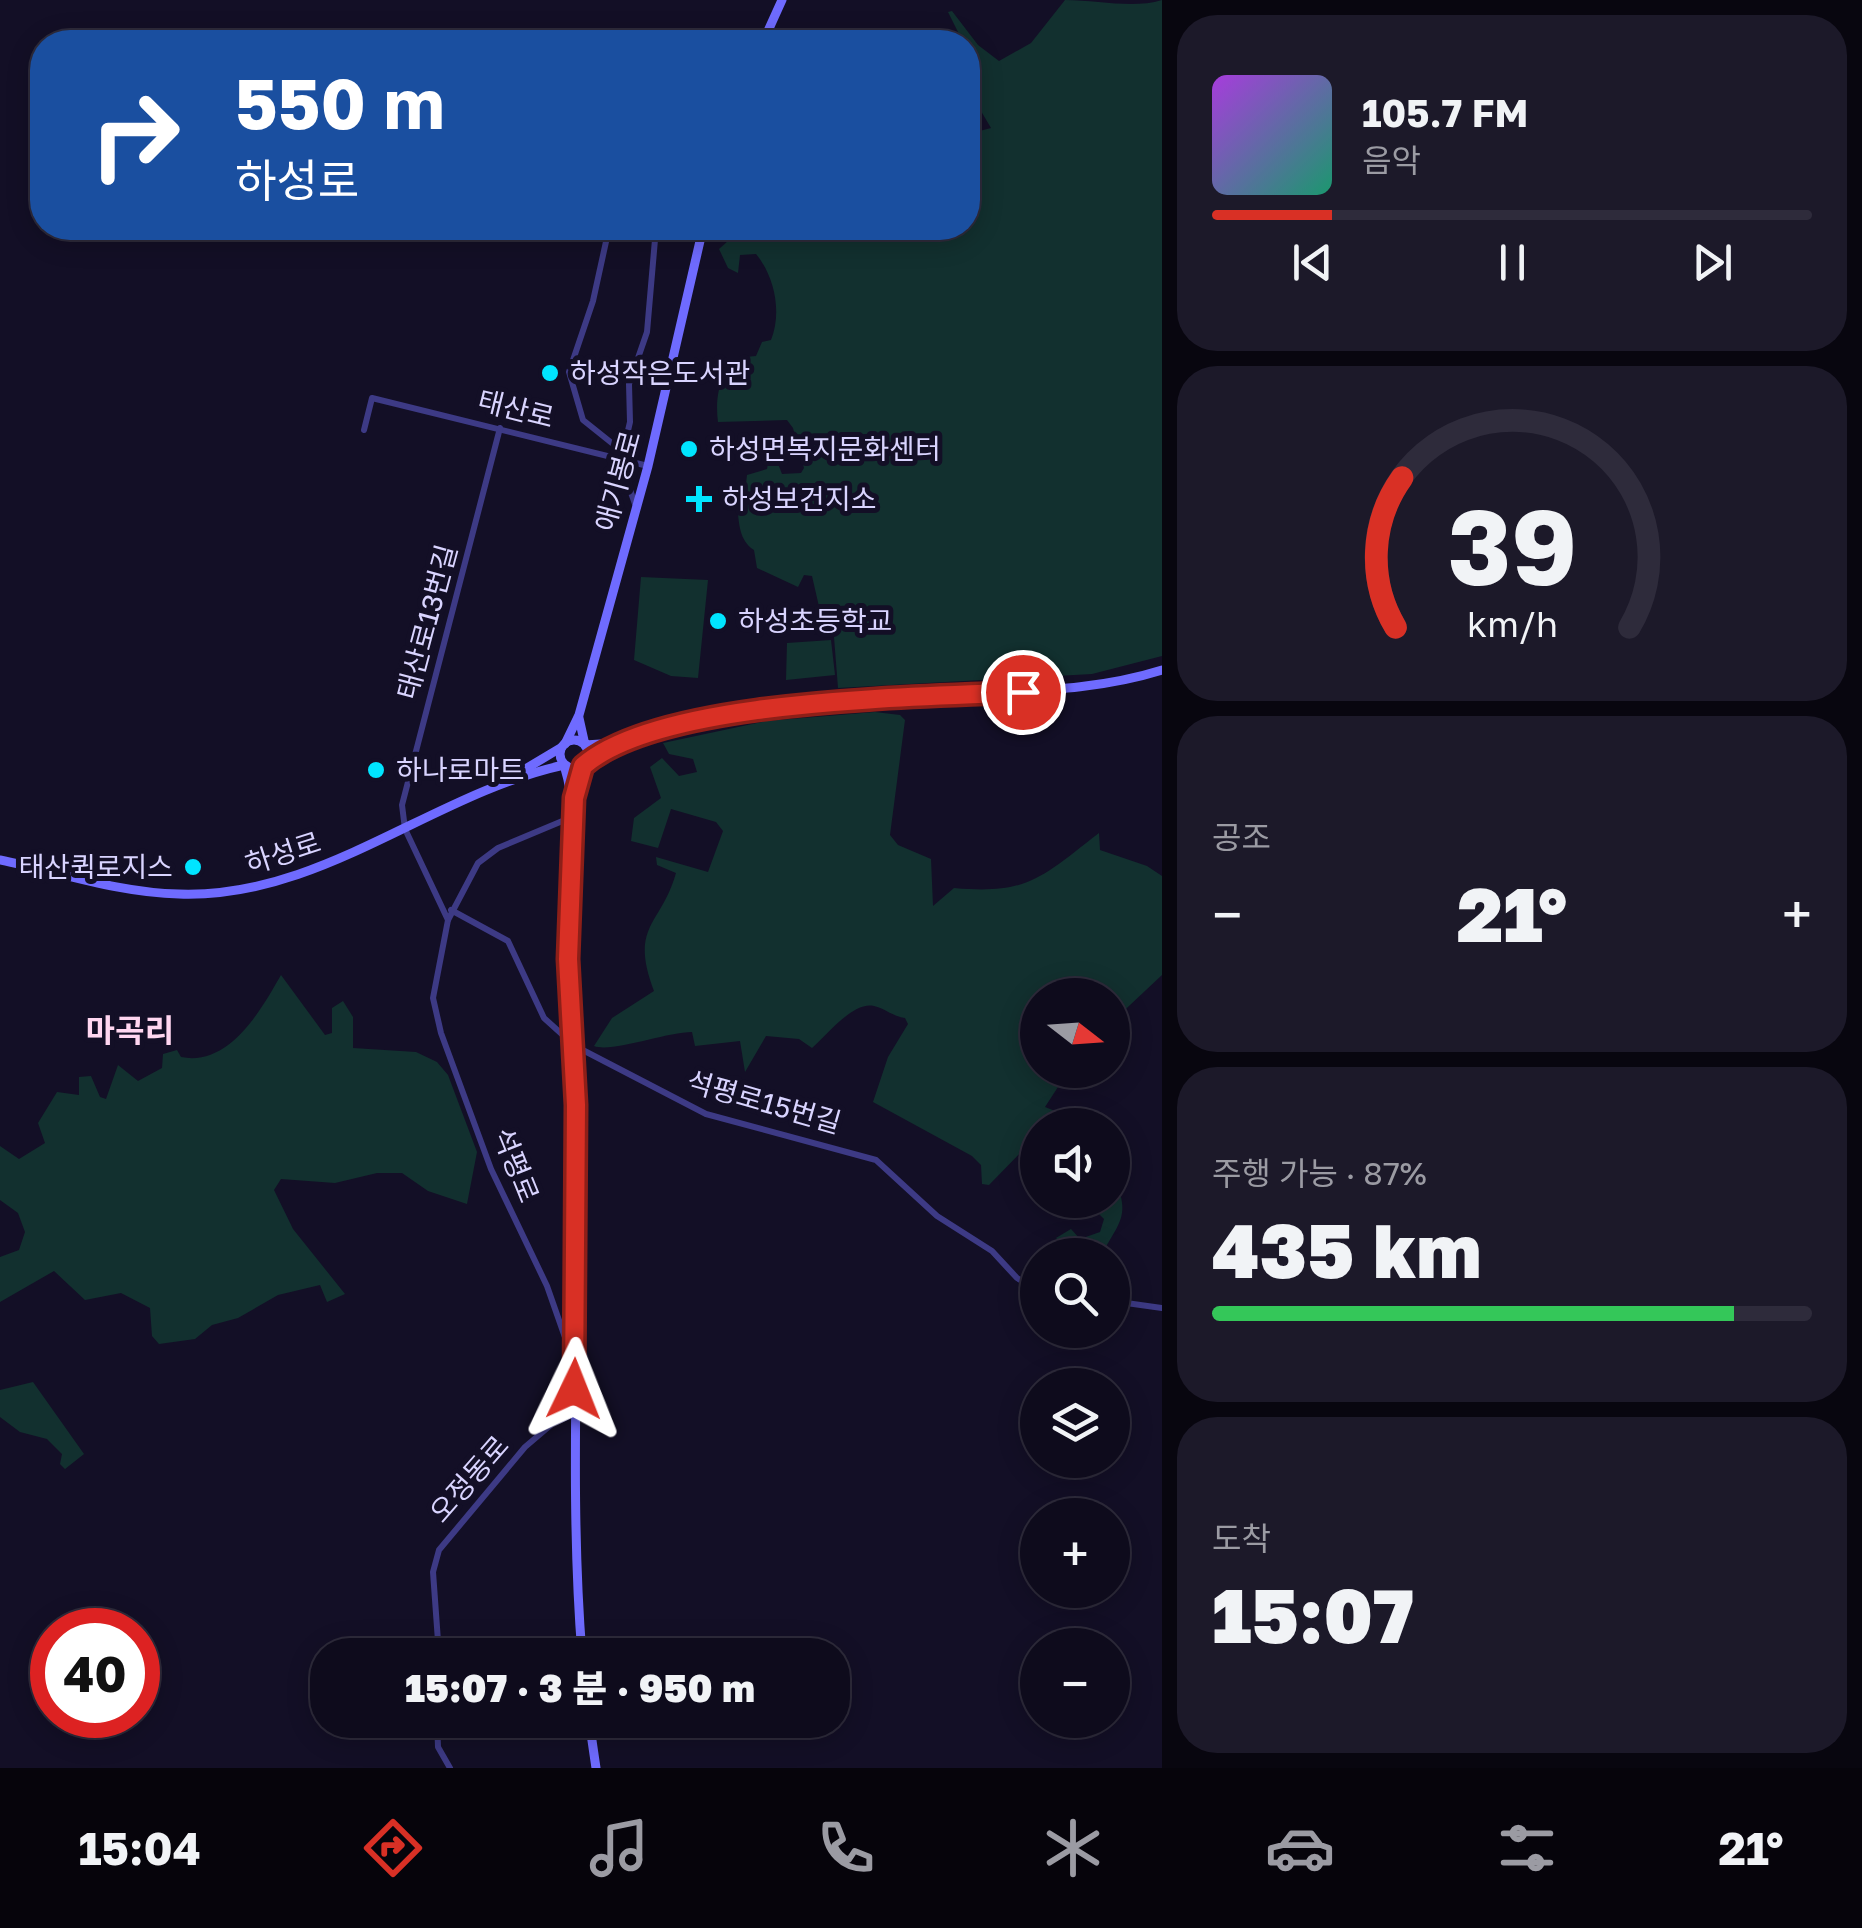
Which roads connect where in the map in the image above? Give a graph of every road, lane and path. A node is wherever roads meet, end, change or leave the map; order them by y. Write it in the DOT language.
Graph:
graph roads {
  1 [pos="782,0"];
  2 [pos="768,30"];
  3 [pos="605,240"];
  4 [pos="655,240"];
  5 [pos="701,240"];
  6 [pos="500,428"];
  7 [pos="364,430"];
  8 [pos="624,457"];
  9 [pos="648,466"];
  10 [pos="636,504"];
  11 [pos="1162,670"];
  12 [pos="579,716"];
  13 [pos="626,742"];
  14 [pos="584,745"];
  15 [pos="563,746"];
  16 [pos="584,764"];
  17 [pos="564,765"];
  18 [pos="511,777"];
  19 [pos="574,798"];
  20 [pos="574,816"];
  21 [pos="405,828"];
  22 [pos="0,860"];
  23 [pos="452,910"];
  24 [pos="448,920"];
  25 [pos="575,1046"];
  26 [pos="1020,1280"];
  27 [pos="1130,1304"];
  28 [pos="1162,1308"];
  29 [pos="575,1364"];
  30 [pos="574,1414"];
  31 [pos="437,1638"];
  32 [pos="581,1638"];
  33 [pos="438,1738"];
  34 [pos="591,1738"];
  35 [pos="450,1768"];
  36 [pos="596,1768"];
  1 -- 2 [label="street"];
  3 -- 8 [label="street, 태산로"];
  4 -- 8 [label="street"];
  5 -- 9 [label="street, 애기봉로"];
  6 -- 7 [label="street, 태산로"];
  6 -- 8 [label="street, 태산로"];
  6 -- 21 [label="street, 태산로13번길"];
  8 -- 9 [label="street, 태산로"];
  8 -- 10 [label="street"];
  9 -- 10 [label="street, 애기봉로"];
  10 -- 12 [label="street, 애기봉로"];
  11 -- 13 [label="street"];
  12 -- 14 [label="street"];
  12 -- 15 [label="street, 애기봉로"];
  13 -- 14 [label="street"];
  13 -- 16 [label="street"];
  14 -- 15 [label="street"];
  14 -- 16 [label="street"];
  15 -- 17 [label="street"];
  15 -- 18 [label="street"];
  16 -- 17 [label="street, 하성로"];
  16 -- 19 [label="street"];
  17 -- 18 [label="street, 하성로"];
  17 -- 19 [label="street"];
  18 -- 21 [label="street, 하성로"];
  19 -- 20 [label="street"];
  20 -- 23 [label="street, 석평로"];
  20 -- 25 [label="street"];
  21 -- 22 [label="street, 하성로"];
  21 -- 24 [label="street"];
  23 -- 24 [label="street, 석평로"];
  23 -- 25 [label="street, 석평로15번길"];
  24 -- 29 [label="street, 석평로"];
  25 -- 26 [label="street, 석평로15번길"];
  25 -- 29 [label="street"];
  27 -- 28 [label="street"];
  29 -- 30 [label="street, 석평로"];
  30 -- 31 [label="street, 오정동로"];
  30 -- 32 [label="street, 석평로"];
  33 -- 35 [label="street"];
  34 -- 36 [label="street"];
}
